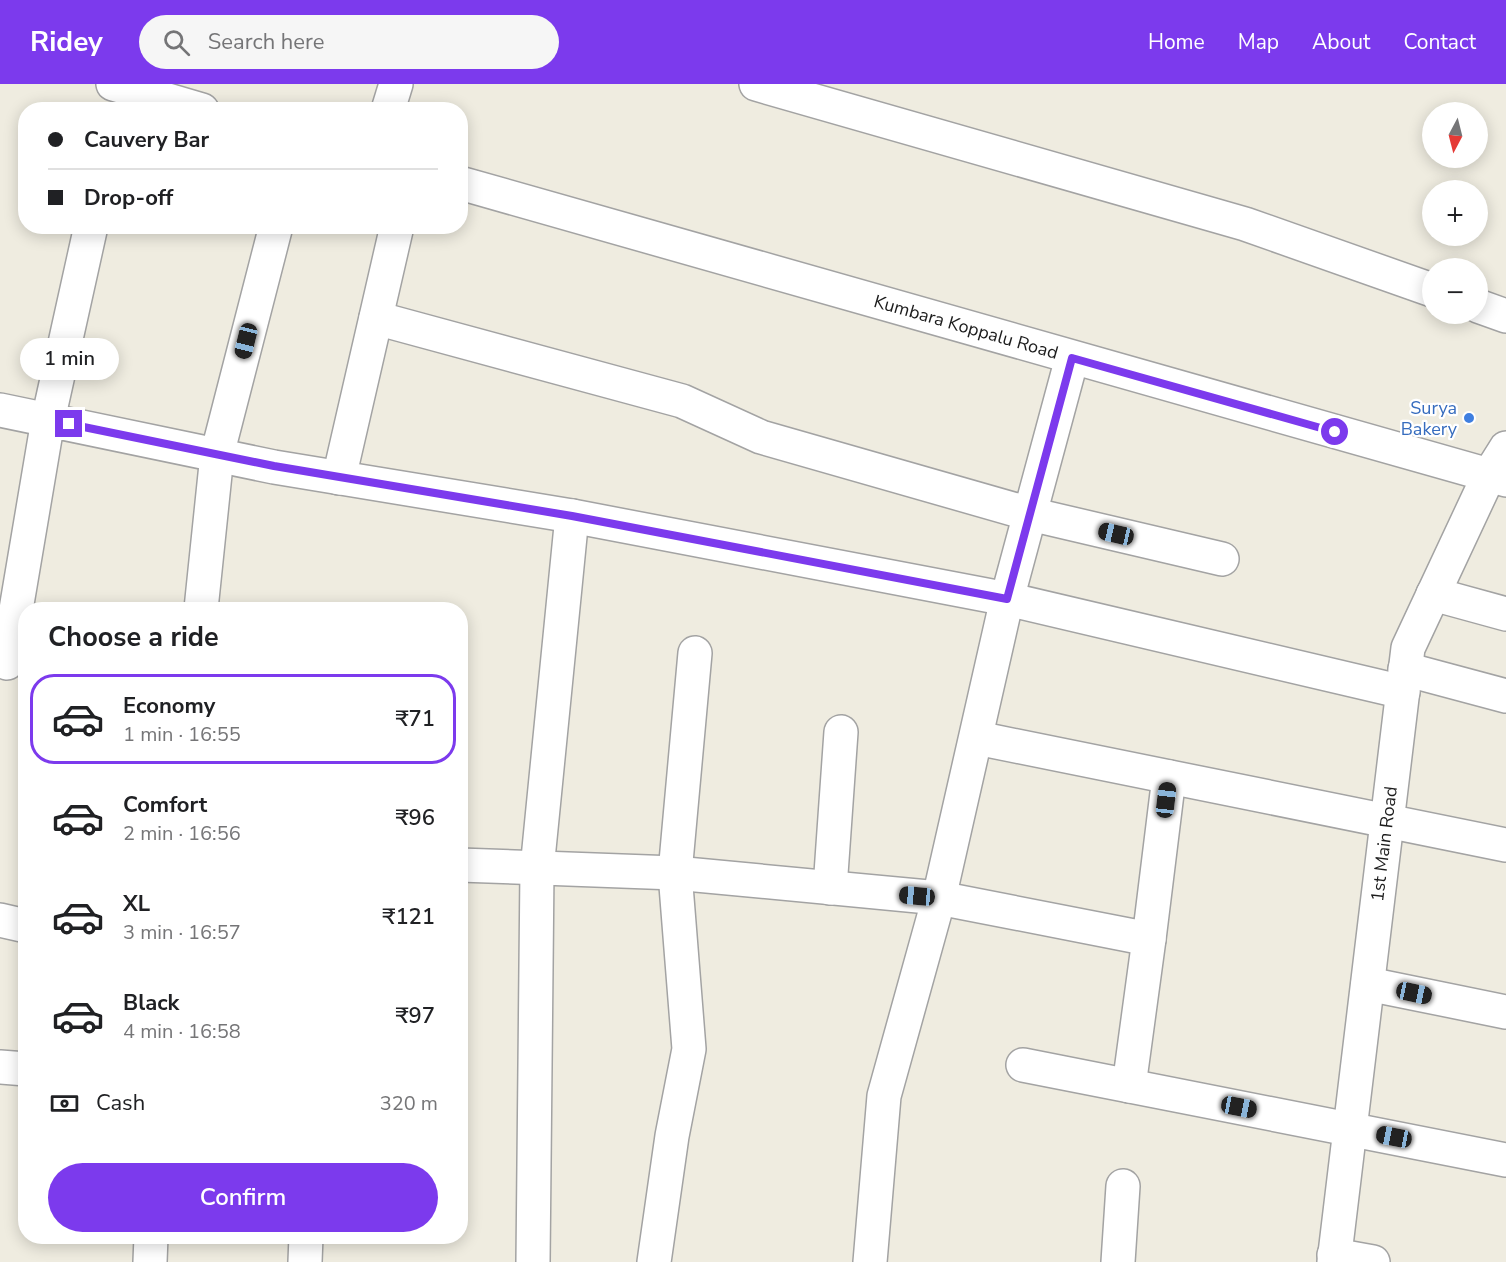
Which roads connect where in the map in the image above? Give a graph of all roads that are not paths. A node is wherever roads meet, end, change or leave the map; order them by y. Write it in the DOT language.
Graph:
graph roads {
  1 [pos="396,84"];
  2 [pos="756,84"];
  3 [pos="118,93"];
  4 [pos="162,102"];
  5 [pos="390,102"];
  6 [pos="468,185"];
  7 [pos="89,234"];
  8 [pos="274,234"];
  9 [pos="396,234"];
  10 [pos="1422,286"];
  11 [pos="1488,310"];
  12 [pos="1506,316"];
  13 [pos="376,318"];
  14 [pos="1072,358"];
  15 [pos="0,410"];
  16 [pos="48,420"];
  17 [pos="1506,448"];
  18 [pos="217,455"];
  19 [pos="1497,477"];
  20 [pos="339,478"];
  21 [pos="1030,514"];
  22 [pos="572,516"];
  23 [pos="1222,559"];
  24 [pos="1433,594"];
  25 [pos="1007,599"];
  26 [pos="202,602"];
  27 [pos="1506,614"];
  28 [pos="695,653"];
  29 [pos="7,663"];
  30 [pos="1404,681"];
  31 [pos="1506,696"];
  32 [pos="841,732"];
  33 [pos="977,738"];
  34 [pos="1169,777"];
  35 [pos="1387,821"];
  36 [pos="1506,845"];
  37 [pos="468,865"];
  38 [pos="537,869"];
  39 [pos="675,873"];
  40 [pos="830,888"];
  41 [pos="939,898"];
  42 [pos="0,920"];
  43 [pos="18,924"];
  44 [pos="1149,939"];
  45 [pos="1368,984"];
  46 [pos="1506,1012"];
  47 [pos="1023,1065"];
  48 [pos="0,1067"];
  49 [pos="18,1068"];
  50 [pos="1129,1086"];
  51 [pos="1349,1128"];
  52 [pos="1506,1160"];
  53 [pos="1123,1186"];
  54 [pos="151,1244"];
  55 [pos="306,1244"];
  56 [pos="1334,1258"];
  57 [pos="150,1262"];
  58 [pos="305,1262"];
  59 [pos="533,1262"];
  60 [pos="654,1262"];
  61 [pos="870,1262"];
  62 [pos="1118,1262"];
  63 [pos="1373,1262"];
  1 -- 5 [label="street"];
  2 -- 10 [label="street"];
  3 -- 4 [label="street"];
  6 -- 14 [label="street, Kumbara Koppalu Road"];
  7 -- 16 [label="street"];
  8 -- 18 [label="street"];
  9 -- 13 [label="street"];
  11 -- 12 [label="street"];
  13 -- 20 [label="street"];
  13 -- 21 [label="street"];
  14 -- 19 [label="street, Kumbara Koppalu Road"];
  14 -- 21 [label="street"];
  15 -- 16 [label="street"];
  16 -- 18 [label="street"];
  16 -- 29 [label="street"];
  17 -- 19 [label="street, 1st Main Road"];
  18 -- 20 [label="street"];
  18 -- 26 [label="street"];
  19 -- 24 [label="street, 1st Main Road"];
  20 -- 22 [label="street"];
  21 -- 23 [label="street"];
  21 -- 25 [label="street"];
  22 -- 25 [label="street"];
  22 -- 38 [label="street"];
  24 -- 27 [label="street"];
  24 -- 30 [label="street, 1st Main Road"];
  25 -- 30 [label="street"];
  25 -- 33 [label="street"];
  28 -- 39 [label="street"];
  30 -- 31 [label="street"];
  30 -- 35 [label="street, 1st Main Road"];
  32 -- 40 [label="street"];
  33 -- 34 [label="street"];
  33 -- 41 [label="street"];
  34 -- 35 [label="street"];
  34 -- 44 [label="street"];
  35 -- 36 [label="street"];
  35 -- 45 [label="street, 1st Main Road"];
  37 -- 38 [label="street"];
  38 -- 39 [label="street"];
  38 -- 59 [label="street"];
  39 -- 40 [label="street"];
  39 -- 60 [label="street"];
  40 -- 41 [label="street"];
  41 -- 44 [label="street"];
  41 -- 61 [label="street"];
  42 -- 43 [label="street"];
  44 -- 50 [label="street"];
  45 -- 46 [label="street"];
  45 -- 51 [label="street, 1st Main Road"];
  47 -- 50 [label="street"];
  48 -- 49 [label="street"];
  50 -- 51 [label="street"];
  51 -- 52 [label="street"];
  51 -- 56 [label="street, 1st Main Road"];
  53 -- 62 [label="street"];
  54 -- 57 [label="street"];
  55 -- 58 [label="street"];
  56 -- 63 [label="street"];
}
